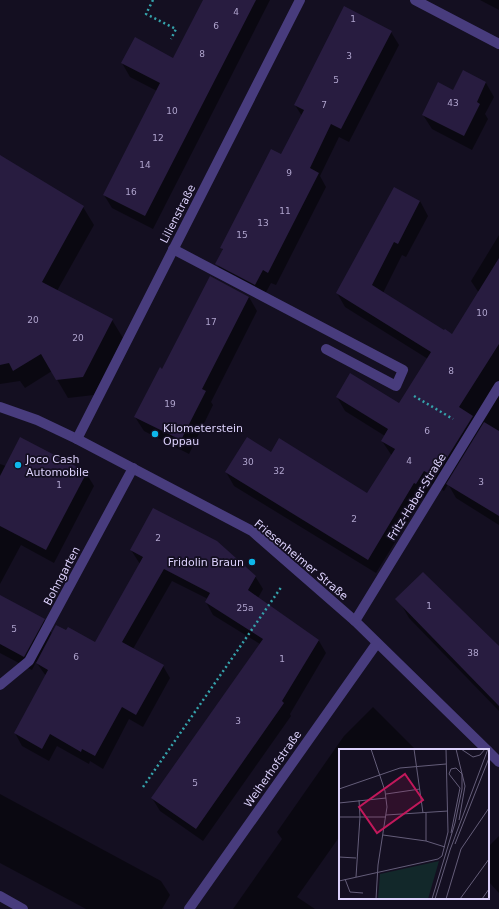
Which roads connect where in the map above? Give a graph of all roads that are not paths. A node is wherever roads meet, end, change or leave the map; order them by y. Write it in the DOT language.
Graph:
graph roads {
  1 [pos="300,0"];
  2 [pos="415,0"];
  3 [pos="499,44"];
  4 [pos="173,249"];
  5 [pos="326,349"];
  6 [pos="499,386"];
  7 [pos="0,408"];
  8 [pos="77,439"];
  9 [pos="133,468"];
  10 [pos="355,621"];
  11 [pos="377,643"];
  12 [pos="0,685"];
  13 [pos="487,749"];
  14 [pos="489,751"];
  15 [pos="499,762"];
  16 [pos="0,896"];
  17 [pos="23,909"];
  18 [pos="189,909"];
  1 -- 4 [label="street, Lilienstraße"];
  2 -- 3 [label="street"];
  4 -- 5 [label="street"];
  4 -- 8 [label="street, Lilienstraße"];
  6 -- 10 [label="street, Fritz-Haber-Straße"];
  7 -- 8 [label="street, Friesenheimer Straße"];
  8 -- 9 [label="street, Friesenheimer Straße"];
  9 -- 10 [label="street, Friesenheimer Straße"];
  9 -- 12 [label="street, Bohngarten"];
  10 -- 11 [label="street, Friesenheimer Straße"];
  11 -- 13 [label="street, Friesenheimer Straße"];
  11 -- 18 [label="street, Weiherhofstraße"];
  14 -- 15 [label="street, Friesenheimer Straße"];
  16 -- 17 [label="street"];
}
